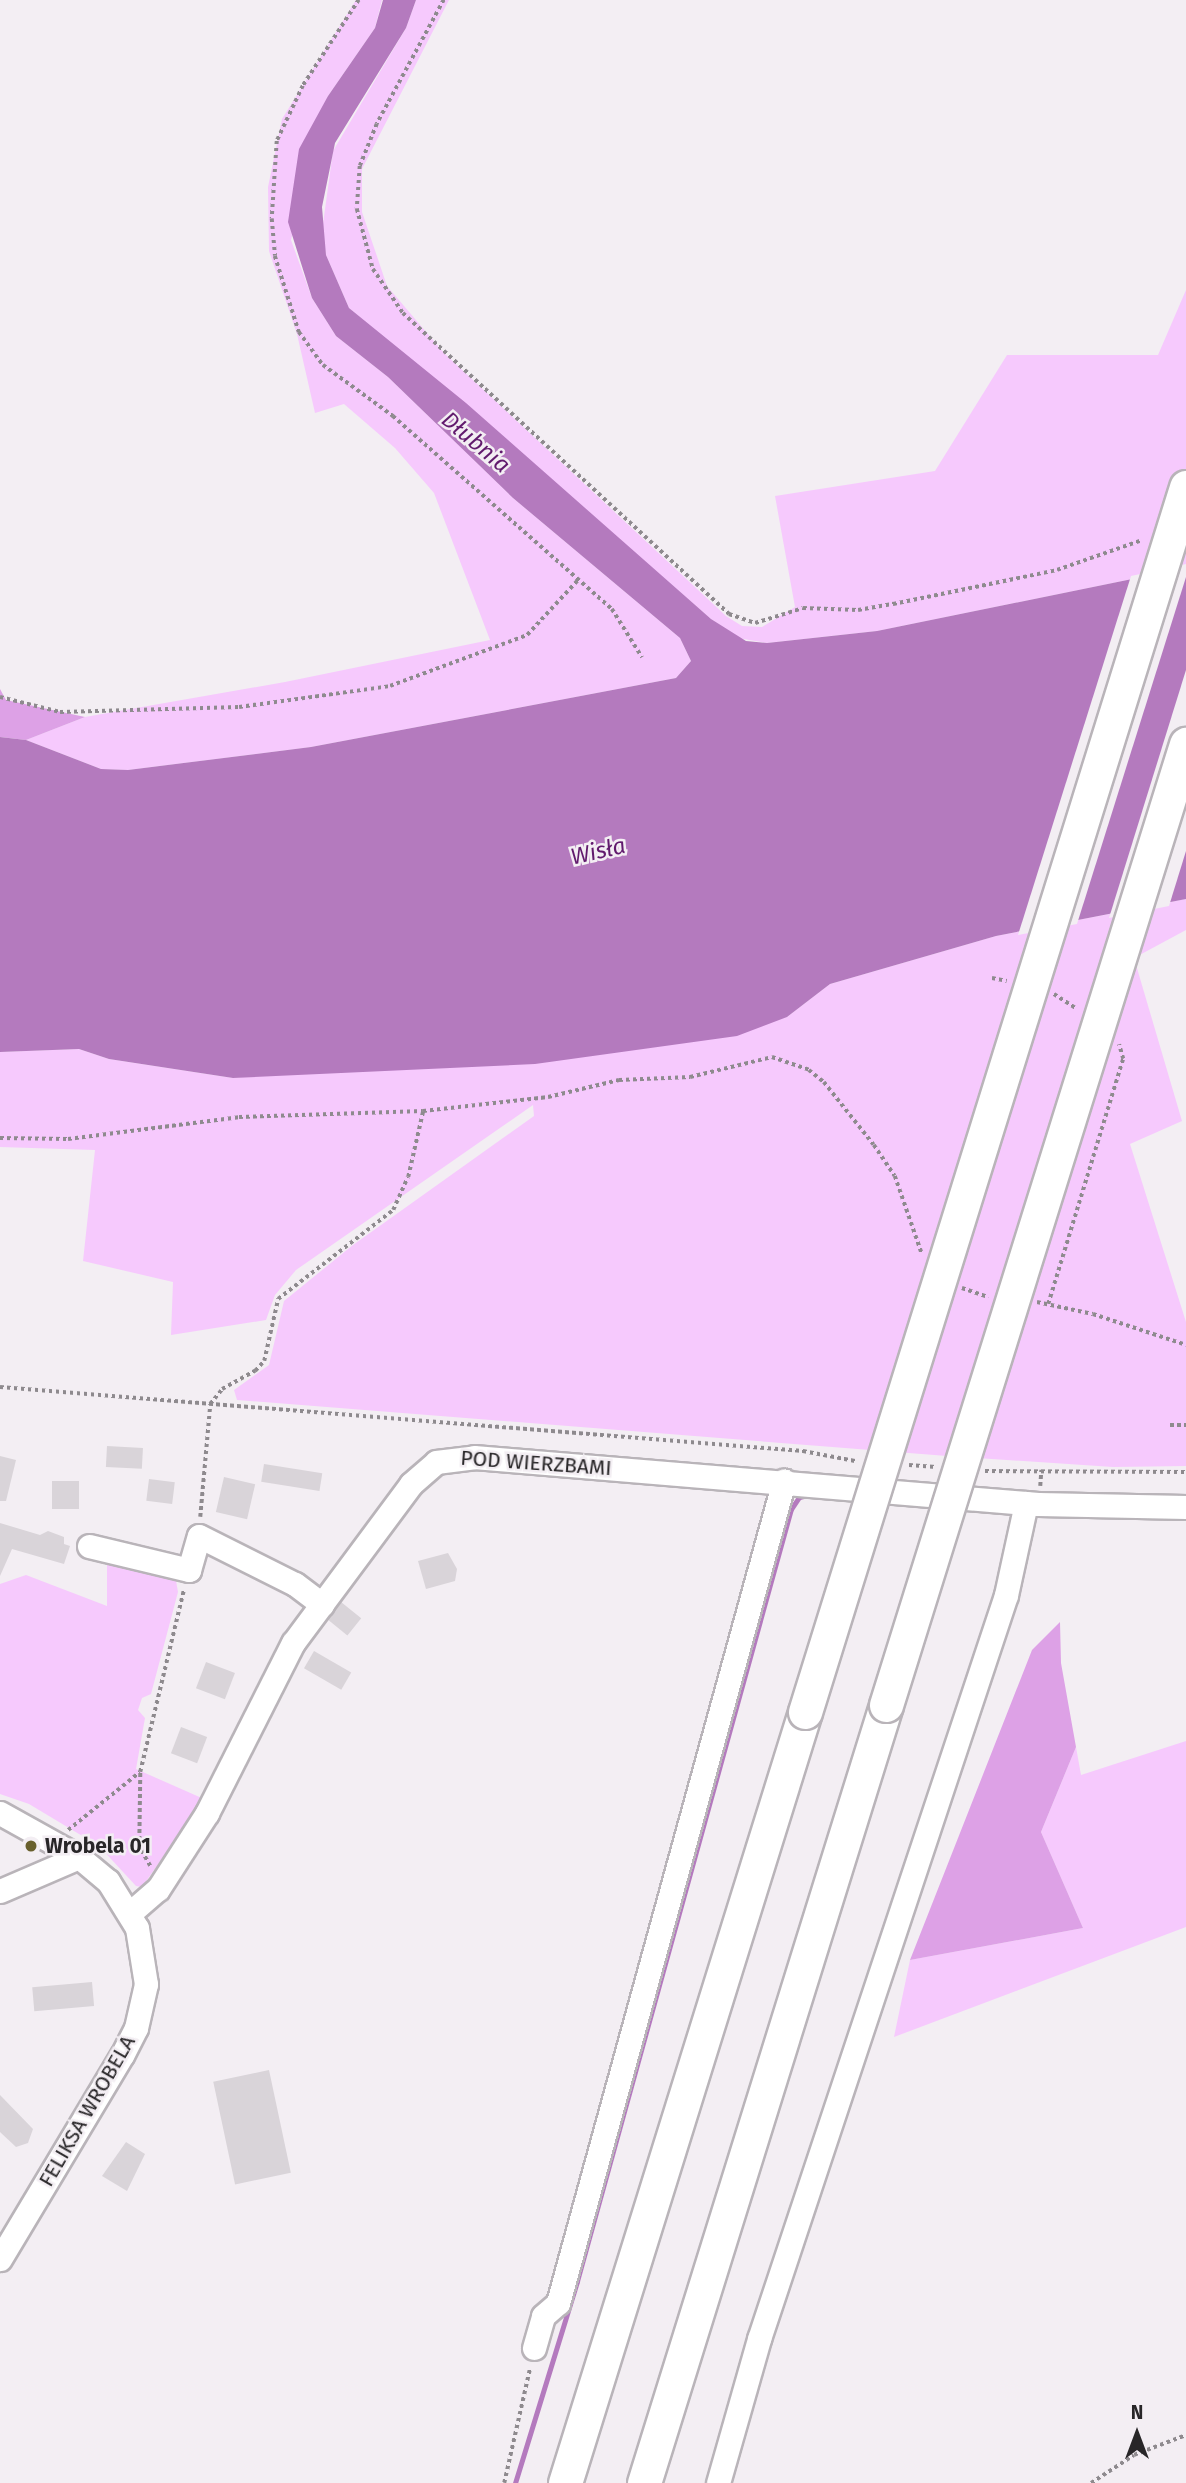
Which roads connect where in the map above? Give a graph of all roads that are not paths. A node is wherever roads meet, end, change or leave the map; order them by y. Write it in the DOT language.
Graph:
graph roads {
  1 [pos="1186,487"];
  2 [pos="1186,744"];
  3 [pos="784,1481"];
  4 [pos="1026,1503"];
  5 [pos="1186,1507"];
  6 [pos="89,1546"];
  7 [pos="322,1604"];
  8 [pos="0,1813"];
  9 [pos="79,1857"];
  10 [pos="0,1891"];
  11 [pos="130,1913"];
  12 [pos="0,2259"];
  13 [pos="534,2348"];
  14 [pos="565,2483"];
  15 [pos="644,2483"];
  16 [pos="718,2483"];
  1 -- 14 [label="highway, bridge"];
  2 -- 15 [label="highway, bridge"];
  3 -- 4 [label="street, POD WIERZBAMI"];
  3 -- 7 [label="street, POD WIERZBAMI"];
  3 -- 13 [label="street"];
  4 -- 5 [label="street, POD WIERZBAMI"];
  4 -- 16 [label="street"];
  6 -- 7 [label="street"];
  7 -- 11 [label="street, POD WIERZBAMI"];
  8 -- 9 [label="street, FELIKSA WROBELA"];
  9 -- 10 [label="street"];
  9 -- 11 [label="street, FELIKSA WROBELA"];
  11 -- 12 [label="street, FELIKSA WROBELA"];
}
